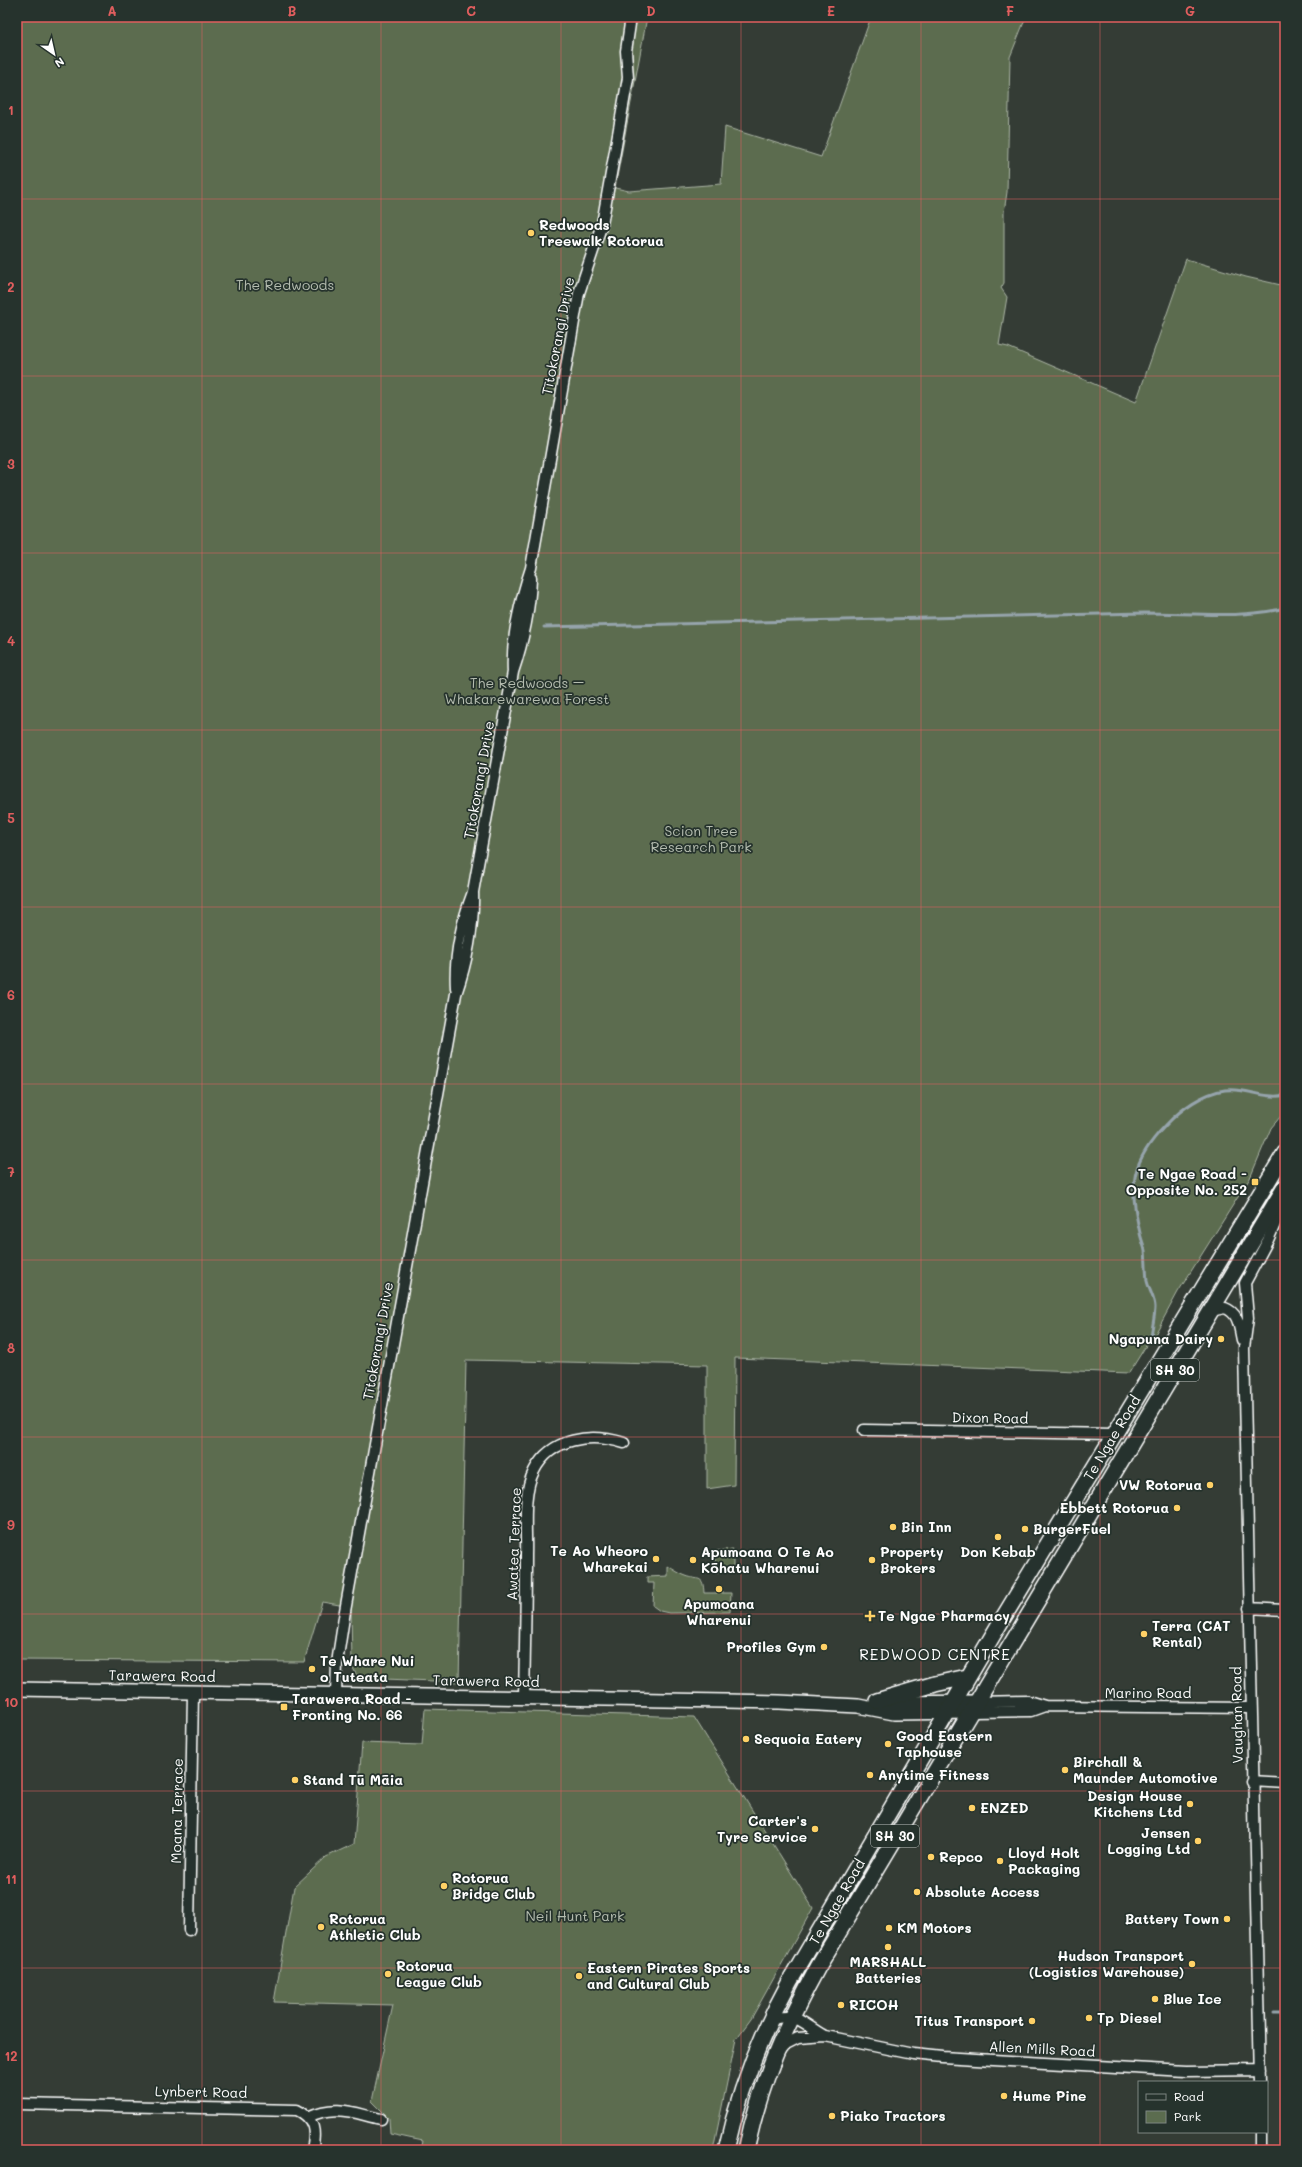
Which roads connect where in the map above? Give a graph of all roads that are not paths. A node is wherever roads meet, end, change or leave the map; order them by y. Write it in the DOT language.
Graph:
graph roads {
  1 [pos="631,17"];
  2 [pos="1285,1153"];
  3 [pos="1283,1190"];
  4 [pos="1210,1311"];
  5 [pos="1244,1348"];
  6 [pos="864,1430"];
  7 [pos="1114,1434"];
  8 [pos="624,1443"];
  9 [pos="1249,1608"];
  10 [pos="1285,1610"];
  11 [pos="967,1677"];
  12 [pos="17,1689"];
  13 [pos="193,1693"];
  14 [pos="336,1693"];
  15 [pos="524,1698"];
  16 [pos="877,1701"];
  17 [pos="858,1706"];
  18 [pos="950,1707"];
  19 [pos="974,1707"];
  20 [pos="1250,1708"];
  21 [pos="1252,1781"];
  22 [pos="1285,1783"];
  23 [pos="189,1930"];
  24 [pos="797,2014"];
  25 [pos="770,2020"];
  26 [pos="825,2036"];
  27 [pos="774,2056"];
  28 [pos="1260,2070"];
  29 [pos="1260,2081"];
  30 [pos="17,2104"];
  31 [pos="308,2117"];
  32 [pos="381,2119"];
  33 [pos="1261,2133"];
  34 [pos="312,2150"];
  35 [pos="726,2150"];
  36 [pos="746,2150"];
  37 [pos="1261,2150"];
  1 -- 14 [label="street, Tītokorangi Drive"];
  2 -- 7 [label="highway, Te Ngae Road / SH 30"];
  3 -- 4 [label="highway, Te Ngae Road / SH 30"];
  3 -- 5 [label="street, Vaughan Road"];
  4 -- 5 [label="street, Vaughan Road"];
  4 -- 19 [label="highway, Te Ngae Road / SH 30"];
  5 -- 9 [label="street, Vaughan Road"];
  6 -- 7 [label="street, Dixon Road"];
  7 -- 11 [label="highway, Te Ngae Road / SH 30"];
  8 -- 15 [label="street, Awatea Terrace"];
  9 -- 10 [label="street"];
  9 -- 20 [label="street, Vaughan Road"];
  11 -- 16 [label="highway"];
  11 -- 18 [label="highway, Te Ngae Road / SH 30"];
  12 -- 13 [label="main road, Tarawera Road"];
  13 -- 14 [label="main road, Tarawera Road"];
  13 -- 23 [label="street, Moana Terrace"];
  14 -- 15 [label="main road, Tarawera Road"];
  15 -- 17 [label="main road, Tarawera Road"];
  16 -- 17 [label="main road, Tarawera Road"];
  16 -- 18 [label="main road, Tarawera Road"];
  17 -- 18 [label="main road, Tarawera Road"];
  18 -- 19 [label="main road"];
  18 -- 25 [label="highway, Te Ngae Road / SH 30"];
  19 -- 20 [label="street, Marino Road"];
  19 -- 24 [label="highway, Te Ngae Road / SH 30"];
  20 -- 21 [label="street, Vaughan Road"];
  21 -- 22 [label="street"];
  21 -- 28 [label="street, Vaughan Road"];
  24 -- 25 [label="street"];
  24 -- 26 [label="street, Allen Mills Road"];
  24 -- 27 [label="highway, Te Ngae Road / SH 30"];
  25 -- 35 [label="highway, Te Ngae Road / SH 30"];
  26 -- 27 [label="street, Allen Mills Road"];
  26 -- 28 [label="street, Allen Mills Road"];
  27 -- 36 [label="highway, Te Ngae Road / SH 30"];
  28 -- 29 [label="street, Vaughan Road"];
  30 -- 31 [label="street, Lynbert Road"];
  31 -- 32 [label="street"];
  31 -- 34 [label="street"];
  33 -- 37 [label="street"];
}
